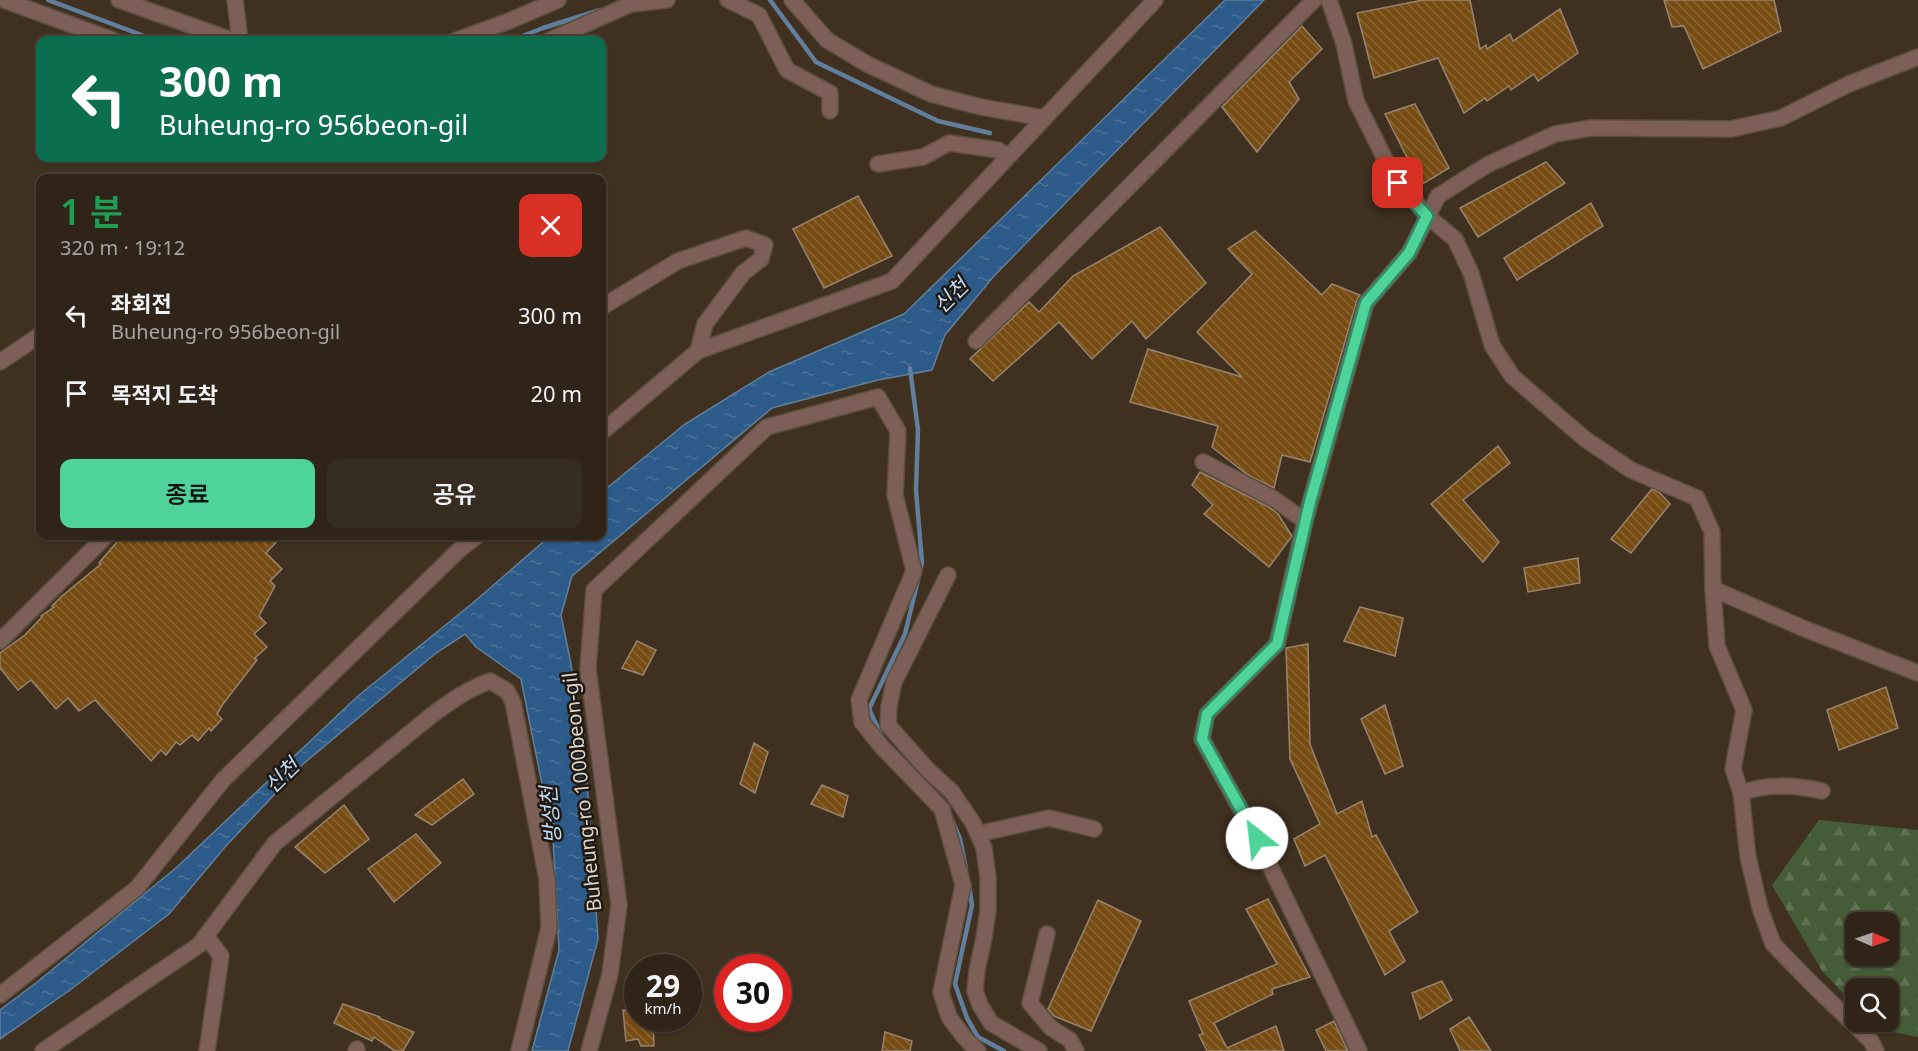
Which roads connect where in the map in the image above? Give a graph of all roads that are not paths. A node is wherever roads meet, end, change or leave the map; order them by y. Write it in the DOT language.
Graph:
graph roads {
  1 [pos="4,0"];
  2 [pos="119,0"];
  3 [pos="235,0"];
  4 [pos="558,0"];
  5 [pos="666,0"];
  6 [pos="728,0"];
  7 [pos="792,0"];
  8 [pos="1155,0"];
  9 [pos="1314,0"];
  10 [pos="1329,0"];
  11 [pos="102,36"];
  12 [pos="221,36"];
  13 [pos="239,36"];
  14 [pos="468,36"];
  15 [pos="559,36"];
  16 [pos="1918,57"];
  17 [pos="830,111"];
  18 [pos="1044,118"];
  19 [pos="1008,157"];
  20 [pos="878,164"];
  21 [pos="1427,216"];
  22 [pos="606,306"];
  23 [pos="36,338"];
  24 [pos="976,341"];
  25 [pos="698,351"];
  26 [pos="0,362"];
  27 [pos="606,429"];
  28 [pos="1203,462"];
  29 [pos="1305,521"];
  30 [pos="102,540"];
  31 [pos="472,540"];
  32 [pos="948,575"];
  33 [pos="1713,590"];
  34 [pos="0,641"];
  35 [pos="1918,673"];
  36 [pos="1822,791"];
  37 [pos="1741,793"];
  38 [pos="1094,829"];
  39 [pos="978,834"];
  40 [pos="1047,934"];
  41 [pos="206,936"];
  42 [pos="0,995"];
  43 [pos="43,1051"];
  44 [pos="207,1051"];
  45 [pos="519,1051"];
  46 [pos="590,1051"];
  47 [pos="978,1051"];
  48 [pos="1039,1051"];
  49 [pos="1076,1051"];
  50 [pos="1359,1051"];
  51 [pos="1876,1051"];
  1 -- 11 [label="street"];
  2 -- 12 [label="street"];
  3 -- 13 [label="street"];
  4 -- 14 [label="street"];
  5 -- 15 [label="street"];
  6 -- 17 [label="street"];
  7 -- 18 [label="street"];
  8 -- 18 [label="street"];
  9 -- 24 [label="street"];
  10 -- 21 [label="street"];
  16 -- 21 [label="street"];
  18 -- 19 [label="street"];
  19 -- 20 [label="street"];
  19 -- 25 [label="street"];
  21 -- 29 [label="street"];
  21 -- 33 [label="street"];
  22 -- 25 [label="street"];
  23 -- 26 [label="street"];
  25 -- 27 [label="street"];
  28 -- 29 [label="street"];
  29 -- 50 [label="street"];
  30 -- 34 [label="street"];
  31 -- 42 [label="street"];
  32 -- 39 [label="street"];
  33 -- 35 [label="street"];
  33 -- 37 [label="street"];
  36 -- 37 [label="street"];
  37 -- 51 [label="street"];
  38 -- 39 [label="street"];
  39 -- 48 [label="street"];
  40 -- 49 [label="street"];
  41 -- 43 [label="street"];
  41 -- 44 [label="street"];
  41 -- 45 [label="street"];
  46 -- 47 [label="street, Buheung-ro 1000beon-gil"];
}
